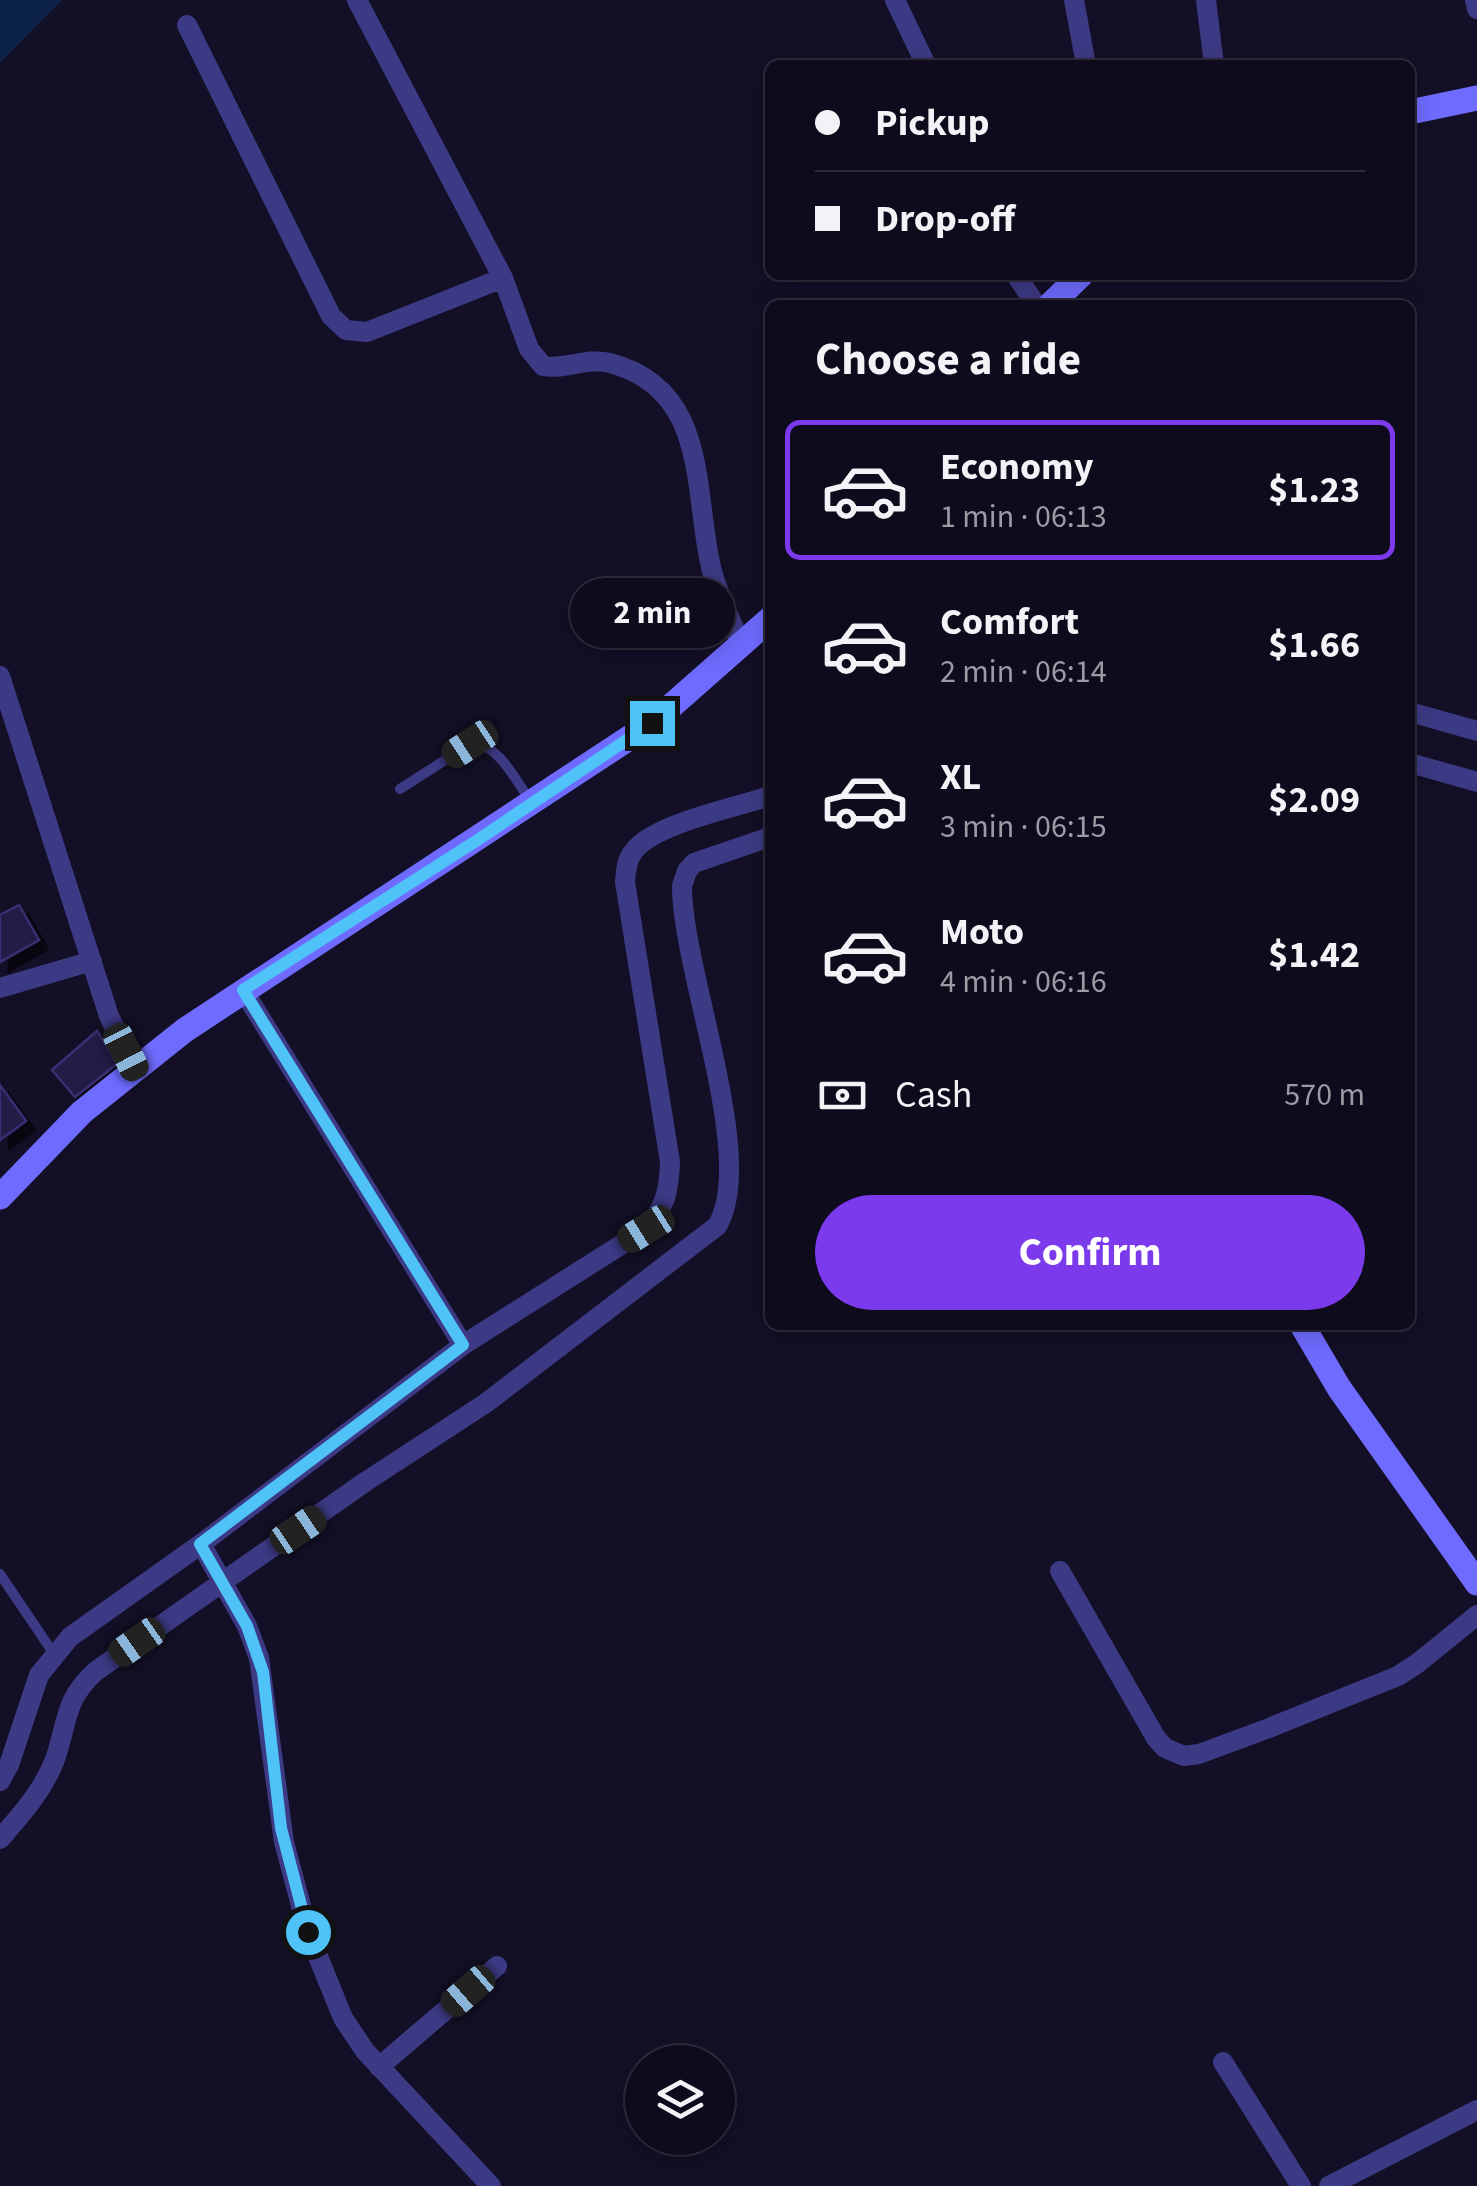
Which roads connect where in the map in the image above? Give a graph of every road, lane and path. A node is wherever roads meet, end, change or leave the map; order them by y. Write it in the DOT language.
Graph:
graph roads {
  1 [pos="356,0"];
  2 [pos="895,0"];
  3 [pos="1074,0"];
  4 [pos="1206,0"];
  5 [pos="1474,0"];
  6 [pos="1477,9"];
  7 [pos="187,25"];
  8 [pos="924,60"];
  9 [pos="1085,60"];
  10 [pos="1213,60"];
  11 [pos="1477,98"];
  12 [pos="1415,111"];
  13 [pos="503,278"];
  14 [pos="1076,280"];
  15 [pos="1055,300"];
  16 [pos="765,624"];
  17 [pos="742,646"];
  18 [pos="0,676"];
  19 [pos="1415,713"];
  20 [pos="1477,731"];
  21 [pos="1415,765"];
  22 [pos="1477,782"];
  23 [pos="400,789"];
  24 [pos="765,797"];
  25 [pos="532,803"];
  26 [pos="765,840"];
  27 [pos="92,961"];
  28 [pos="0,988"];
  29 [pos="243,990"];
  30 [pos="135,1070"];
  31 [pos="0,1197"];
  32 [pos="1305,1330"];
  33 [pos="463,1345"];
  34 [pos="203,1548"];
  35 [pos="1060,1571"];
  36 [pos="0,1574"];
  37 [pos="220,1579"];
  38 [pos="1477,1583"];
  39 [pos="1477,1616"];
  40 [pos="54,1654"];
  41 [pos="0,1781"];
  42 [pos="0,1839"];
  43 [pos="497,1966"];
  44 [pos="1223,2062"];
  45 [pos="379,2067"];
  46 [pos="1477,2110"];
  47 [pos="490,2186"];
  48 [pos="1301,2186"];
  49 [pos="1329,2186"];
  1 -- 13 [label="street"];
  2 -- 8 [label="street"];
  3 -- 9 [label="street"];
  4 -- 10 [label="street"];
  5 -- 6 [label="street"];
  7 -- 13 [label="street"];
  11 -- 12 [label="main road"];
  13 -- 17 [label="street"];
  14 -- 15 [label="main road"];
  16 -- 17 [label="main road"];
  17 -- 25 [label="main road"];
  18 -- 27 [label="street"];
  19 -- 20 [label="street"];
  21 -- 22 [label="street"];
  23 -- 25 [label="lane"];
  24 -- 33 [label="street"];
  25 -- 29 [label="main road"];
  26 -- 37 [label="street"];
  27 -- 28 [label="street"];
  27 -- 30 [label="street"];
  29 -- 30 [label="main road"];
  29 -- 33 [label="street"];
  30 -- 31 [label="main road"];
  32 -- 38 [label="main road"];
  33 -- 34 [label="street"];
  34 -- 37 [label="street"];
  34 -- 40 [label="street"];
  35 -- 39 [label="street"];
  36 -- 40 [label="lane"];
  37 -- 42 [label="street"];
  37 -- 45 [label="street"];
  40 -- 41 [label="street"];
  43 -- 45 [label="street"];
  44 -- 48 [label="street"];
  45 -- 47 [label="street"];
  46 -- 49 [label="street"];
}
